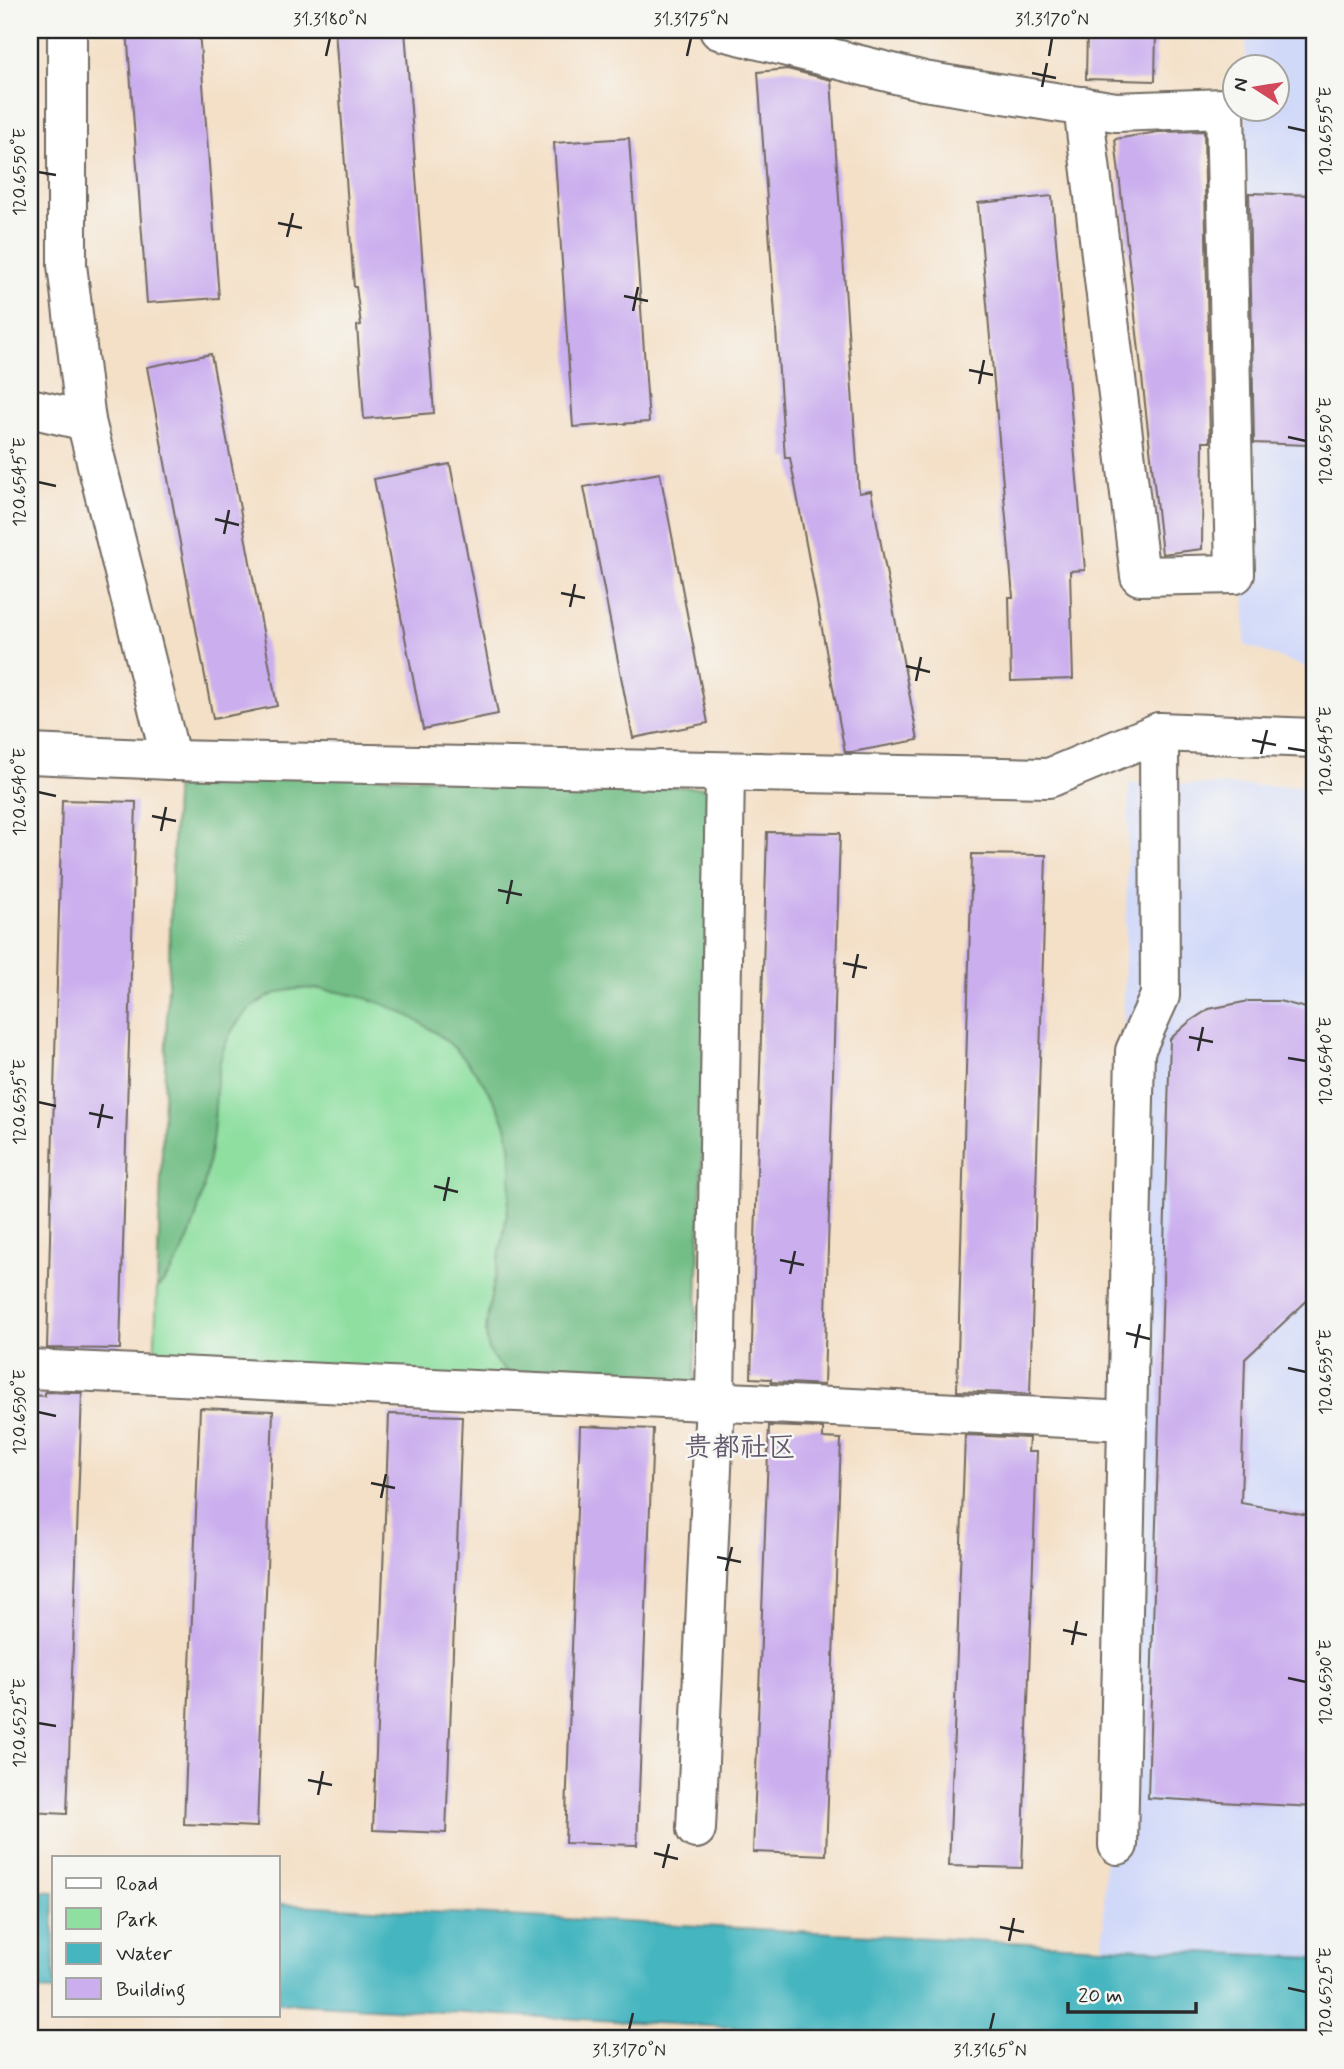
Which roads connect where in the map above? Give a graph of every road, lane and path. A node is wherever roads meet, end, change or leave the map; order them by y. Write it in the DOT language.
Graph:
graph roads {
  1 [pos="67,30"];
  2 [pos="719,30"];
  3 [pos="1083,106"];
  4 [pos="30,408"];
  5 [pos="86,421"];
  6 [pos="1158,732"];
  7 [pos="1314,738"];
  8 [pos="30,754"];
  9 [pos="171,760"];
  10 [pos="725,772"];
  11 [pos="30,1370"];
  12 [pos="715,1401"];
  13 [pos="1128,1421"];
  14 [pos="696,1829"];
  15 [pos="1118,1846"];
  1 -- 5 [label="street"];
  2 -- 3 [label="street"];
  3 -- 3 [label="street"];
  4 -- 5 [label="street"];
  5 -- 9 [label="street"];
  6 -- 7 [label="street"];
  6 -- 10 [label="street"];
  6 -- 13 [label="street"];
  8 -- 9 [label="street"];
  9 -- 10 [label="street"];
  10 -- 12 [label="street"];
  11 -- 12 [label="street"];
  12 -- 13 [label="street"];
  12 -- 14 [label="street"];
  13 -- 15 [label="street"];
}
